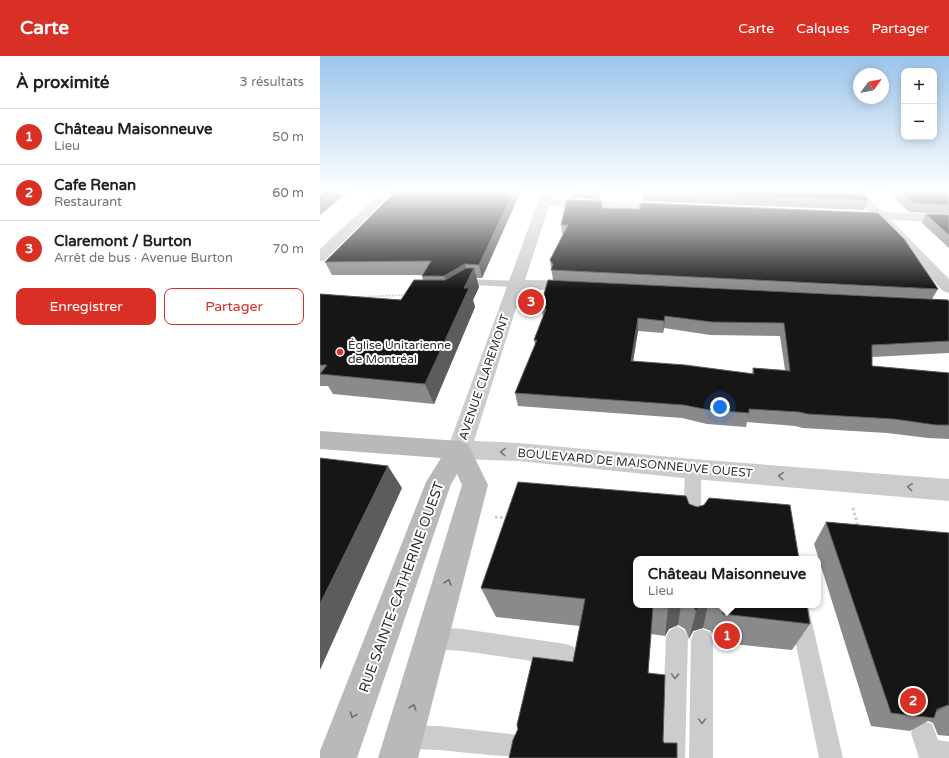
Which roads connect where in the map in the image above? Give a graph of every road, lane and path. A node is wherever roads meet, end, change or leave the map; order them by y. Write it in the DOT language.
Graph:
graph roads {
  1 [pos="354,224"];
  2 [pos="537,224"];
  3 [pos="887,224"];
  4 [pos="320,257"];
  5 [pos="516,284"];
  6 [pos="595,287"];
  7 [pos="949,288"];
  8 [pos="411,294"];
  9 [pos="356,298"];
  10 [pos="320,440"];
  11 [pos="459,450"];
  12 [pos="693,469"];
  13 [pos="949,490"];
  14 [pos="852,507"];
  15 [pos="493,516"];
  16 [pos="513,518"];
  17 [pos="692,530"];
  18 [pos="860,534"];
  19 [pos="799,608"];
  20 [pos="677,637"];
  21 [pos="433,638"];
  22 [pos="702,640"];
  23 [pos="566,655"];
  24 [pos="923,733"];
  25 [pos="518,747"];
  26 [pos="401,748"];
  27 [pos="949,754"];
  28 [pos="337,758"];
  29 [pos="672,758"];
  30 [pos="701,758"];
  31 [pos="830,758"];
  1 -- 4 [label="street"];
  2 -- 5 [label="street, AVENUE CLAREMONT"];
  3 -- 7 [label="street"];
  5 -- 6 [label="street"];
  5 -- 8 [label="lane"];
  5 -- 11 [label="street, AVENUE CLAREMONT"];
  8 -- 9 [label="path"];
  10 -- 11 [label="main road, BOULEVARD DE MAISONNEUVE OUEST"];
  12 -- 11 [label="street, BOULEVARD DE MAISONNEUVE OUEST, one-way"];
  21 -- 11 [label="main road, one-way"];
  11 -- 28 [label="main road, RUE SAINTE-CATHERINE OUEST, one-way"];
  13 -- 12 [label="street, BOULEVARD DE MAISONNEUVE OUEST, one-way"];
  12 -- 17 [label="lane"];
  14 -- 18 [label="path"];
  15 -- 16 [label="path"];
  19 -- 31 [label="lane"];
  20 -- 29 [label="lane, one-way"];
  21 -- 23 [label="lane"];
  26 -- 21 [label="main road, one-way"];
  22 -- 30 [label="lane, one-way"];
  24 -- 27 [label="lane"];
  25 -- 26 [label="lane"];
}
